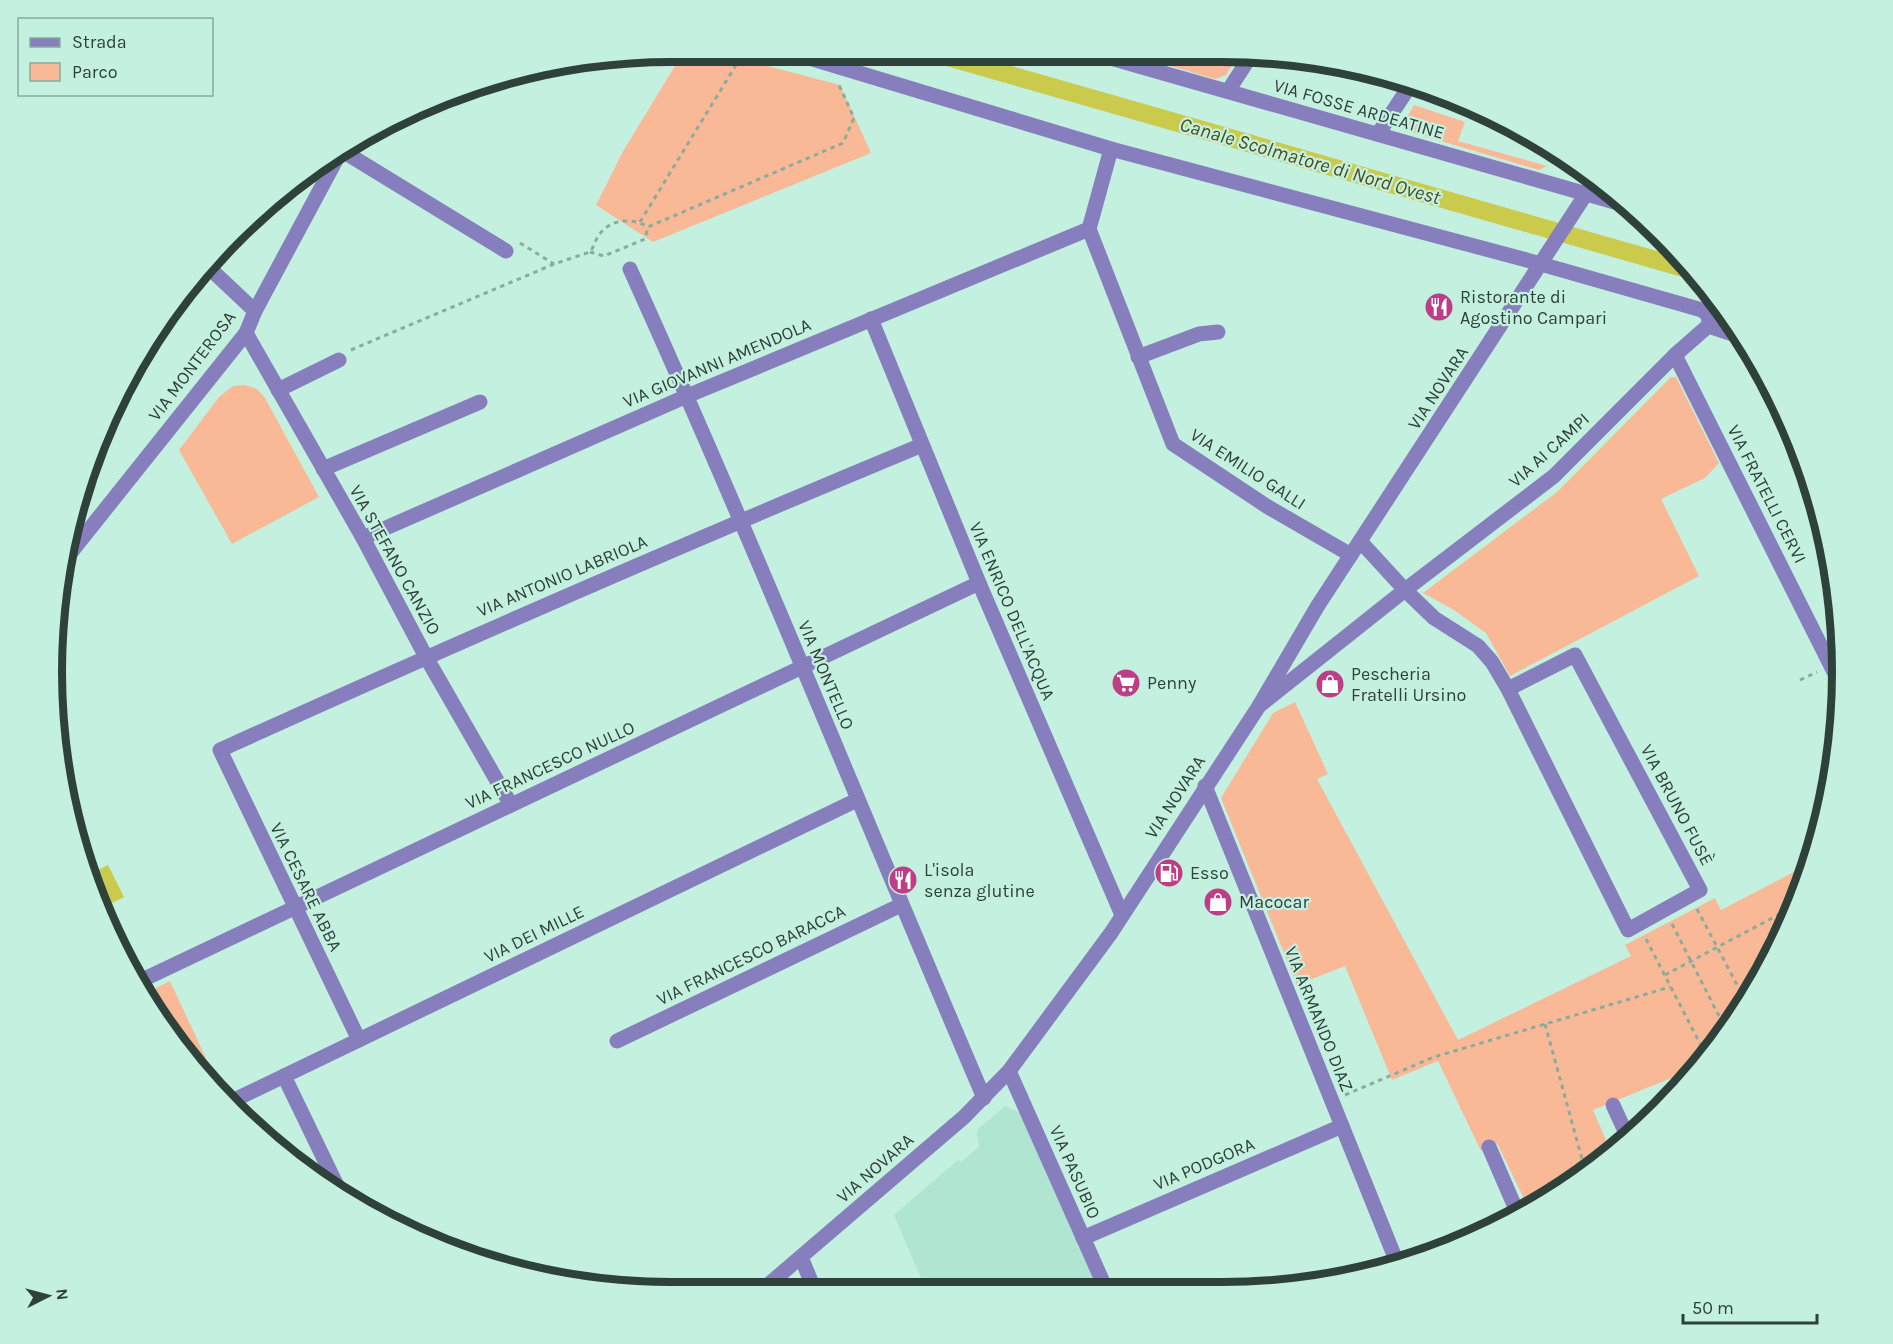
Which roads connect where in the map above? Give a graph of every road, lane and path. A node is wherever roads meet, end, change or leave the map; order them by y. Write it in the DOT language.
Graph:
graph roads {
  1 [pos="738,62"];
  2 [pos="822,62"];
  3 [pos="1125,62"];
  4 [pos="1246,63"];
  5 [pos="838,67"];
  6 [pos="1228,91"];
  7 [pos="1407,91"];
  8 [pos="1378,134"];
  9 [pos="1111,149"];
  10 [pos="350,153"];
  11 [pos="334,164"];
  12 [pos="1591,186"];
  13 [pos="1583,199"];
  14 [pos="1613,204"];
  15 [pos="640,222"];
  16 [pos="648,226"];
  17 [pos="1089,229"];
  18 [pos="506,251"];
  19 [pos="590,252"];
  20 [pos="1543,262"];
  21 [pos="554,264"];
  22 [pos="630,269"];
  23 [pos="212,270"];
  24 [pos="255,311"];
  25 [pos="1719,319"];
  26 [pos="871,320"];
  27 [pos="1708,321"];
  28 [pos="1727,330"];
  29 [pos="1218,332"];
  30 [pos="246,333"];
  31 [pos="1675,355"];
  32 [pos="1138,357"];
  33 [pos="339,360"];
  34 [pos="278,390"];
  35 [pos="687,396"];
  36 [pos="480,402"];
  37 [pos="922,445"];
  38 [pos="323,469"];
  39 [pos="741,520"];
  40 [pos="363,538"];
  41 [pos="1360,542"];
  42 [pos="74,548"];
  43 [pos="1352,555"];
  44 [pos="979,584"];
  45 [pos="1405,590"];
  46 [pos="426,657"];
  47 [pos="801,668"];
  48 [pos="1832,668"];
  49 [pos="1821,670"];
  50 [pos="1800,680"];
  51 [pos="1508,689"];
  52 [pos="1259,706"];
  53 [pos="220,750"];
  54 [pos="1205,786"];
  55 [pos="857,800"];
  56 [pos="511,805"];
  57 [pos="1691,896"];
  58 [pos="901,905"];
  59 [pos="294,908"];
  60 [pos="1665,910"];
  61 [pos="1782,913"];
  62 [pos="1122,915"];
  63 [pos="1638,924"];
  64 [pos="1717,947"];
  65 [pos="1691,961"];
  66 [pos="1665,975"];
  67 [pos="144,979"];
  68 [pos="1671,987"];
  69 [pos="1740,993"];
  70 [pos="1722,1021"];
  71 [pos="1545,1024"];
  72 [pos="359,1040"];
  73 [pos="617,1041"];
  74 [pos="1702,1048"];
  75 [pos="1009,1071"];
  76 [pos="284,1076"];
  77 [pos="984,1098"];
  78 [pos="235,1099"];
  79 [pos="1331,1101"];
  80 [pos="1613,1105"];
  81 [pos="1342,1126"];
  82 [pos="1625,1130"];
  83 [pos="1489,1147"];
  84 [pos="1582,1164"];
  85 [pos="335,1181"];
  86 [pos="1515,1207"];
  87 [pos="1083,1238"];
  88 [pos="801,1257"];
  89 [pos="1395,1257"];
  90 [pos="772,1282"];
  91 [pos="811,1282"];
  92 [pos="1103,1282"];
  1 -- 15 [label="path"];
  2 -- 5 [label="street"];
  3 -- 6 [label="street, VIA FOSSE ARDEATINE"];
  4 -- 6 [label="street"];
  5 -- 9 [label="street"];
  5 -- 16 [label="path"];
  6 -- 8 [label="street, VIA FOSSE ARDEATINE"];
  7 -- 8 [label="street"];
  8 -- 13 [label="street, VIA FOSSE ARDEATINE"];
  9 -- 17 [label="street"];
  9 -- 20 [label="street"];
  10 -- 18 [label="street"];
  11 -- 24 [label="street, VIA MONTEROSA"];
  12 -- 13 [label="street, VIA NOVARA"];
  13 -- 14 [label="street, VIA FOSSE ARDEATINE"];
  13 -- 20 [label="street, VIA NOVARA"];
  15 -- 16 [label="path"];
  15 -- 19 [label="path"];
  16 -- 19 [label="path"];
  17 -- 26 [label="street, VIA GIOVANNI AMENDOLA"];
  17 -- 32 [label="street, VIA EMILIO GALLI"];
  18 -- 21 [label="path"];
  19 -- 21 [label="path"];
  20 -- 27 [label="street"];
  20 -- 41 [label="street, VIA NOVARA"];
  21 -- 33 [label="path"];
  22 -- 35 [label="street, VIA MONTELLO"];
  23 -- 24 [label="street"];
  24 -- 30 [label="street, VIA MONTEROSA"];
  25 -- 27 [label="street"];
  26 -- 35 [label="street, VIA GIOVANNI AMENDOLA"];
  26 -- 37 [label="street, VIA ENRICO DELL'ACQUA"];
  27 -- 28 [label="street"];
  27 -- 31 [label="street, VIA AI CAMPI"];
  29 -- 32 [label="street"];
  30 -- 34 [label="street, VIA STEFANO CANZIO"];
  30 -- 42 [label="street, VIA MONTEROSA"];
  31 -- 45 [label="street, VIA AI CAMPI"];
  31 -- 48 [label="street, VIA FRATELLI CERVI"];
  32 -- 43 [label="street, VIA EMILIO GALLI"];
  33 -- 34 [label="street"];
  34 -- 38 [label="street, VIA STEFANO CANZIO"];
  35 -- 39 [label="street, VIA MONTELLO"];
  35 -- 40 [label="street, VIA GIOVANNI AMENDOLA"];
  36 -- 38 [label="street"];
  37 -- 39 [label="street, VIA ANTONIO LABRIOLA"];
  37 -- 44 [label="street, VIA ENRICO DELL'ACQUA"];
  38 -- 40 [label="street, VIA STEFANO CANZIO"];
  39 -- 46 [label="street, VIA ANTONIO LABRIOLA"];
  39 -- 47 [label="street, VIA MONTELLO"];
  40 -- 46 [label="street, VIA STEFANO CANZIO"];
  41 -- 43 [label="street, VIA NOVARA"];
  41 -- 45 [label="street"];
  43 -- 52 [label="street, VIA NOVARA"];
  44 -- 47 [label="street, VIA FRANCESCO NULLO"];
  44 -- 62 [label="street, VIA ENRICO DELL'ACQUA"];
  45 -- 51 [label="street"];
  45 -- 52 [label="street, VIA AI CAMPI"];
  46 -- 53 [label="street, VIA ANTONIO LABRIOLA"];
  46 -- 56 [label="street, VIA STEFANO CANZIO"];
  47 -- 55 [label="street, VIA MONTELLO"];
  47 -- 56 [label="street, VIA FRANCESCO NULLO"];
  49 -- 50 [label="path"];
  51 -- 57 [label="street, VIA BRUNO FUSÈ"];
  51 -- 63 [label="street"];
  52 -- 54 [label="street, VIA NOVARA"];
  53 -- 59 [label="street, VIA CESARE ABBA"];
  54 -- 62 [label="street, VIA NOVARA"];
  54 -- 79 [label="street, VIA ARMANDO DIAZ"];
  55 -- 58 [label="street, VIA MONTELLO"];
  55 -- 72 [label="street, VIA DEI MILLE"];
  56 -- 59 [label="street, VIA FRANCESCO NULLO"];
  57 -- 60 [label="street"];
  57 -- 64 [label="path"];
  58 -- 73 [label="street, VIA FRANCESCO BARACCA"];
  58 -- 77 [label="street, VIA MONTELLO"];
  59 -- 67 [label="street, VIA FRANCESCO NULLO"];
  59 -- 72 [label="street, VIA CESARE ABBA"];
  60 -- 63 [label="street"];
  60 -- 65 [label="path"];
  61 -- 64 [label="path"];
  62 -- 75 [label="street, VIA NOVARA"];
  63 -- 66 [label="path"];
  64 -- 65 [label="path"];
  64 -- 69 [label="path"];
  65 -- 66 [label="path"];
  65 -- 70 [label="path"];
  66 -- 68 [label="path"];
  68 -- 71 [label="path"];
  68 -- 74 [label="path"];
  71 -- 79 [label="path"];
  71 -- 84 [label="path"];
  72 -- 76 [label="street, VIA DEI MILLE"];
  75 -- 77 [label="street, VIA NOVARA"];
  75 -- 87 [label="street, VIA PASUBIO"];
  76 -- 78 [label="street, VIA DEI MILLE"];
  76 -- 85 [label="street"];
  77 -- 88 [label="street, VIA NOVARA"];
  79 -- 81 [label="street, VIA ARMANDO DIAZ"];
  80 -- 82 [label="street"];
  81 -- 87 [label="street, VIA PODGORA"];
  81 -- 89 [label="street, VIA ARMANDO DIAZ"];
  83 -- 86 [label="street"];
  87 -- 92 [label="street, VIA PASUBIO"];
  88 -- 90 [label="street, VIA NOVARA"];
  88 -- 91 [label="street"];
}
